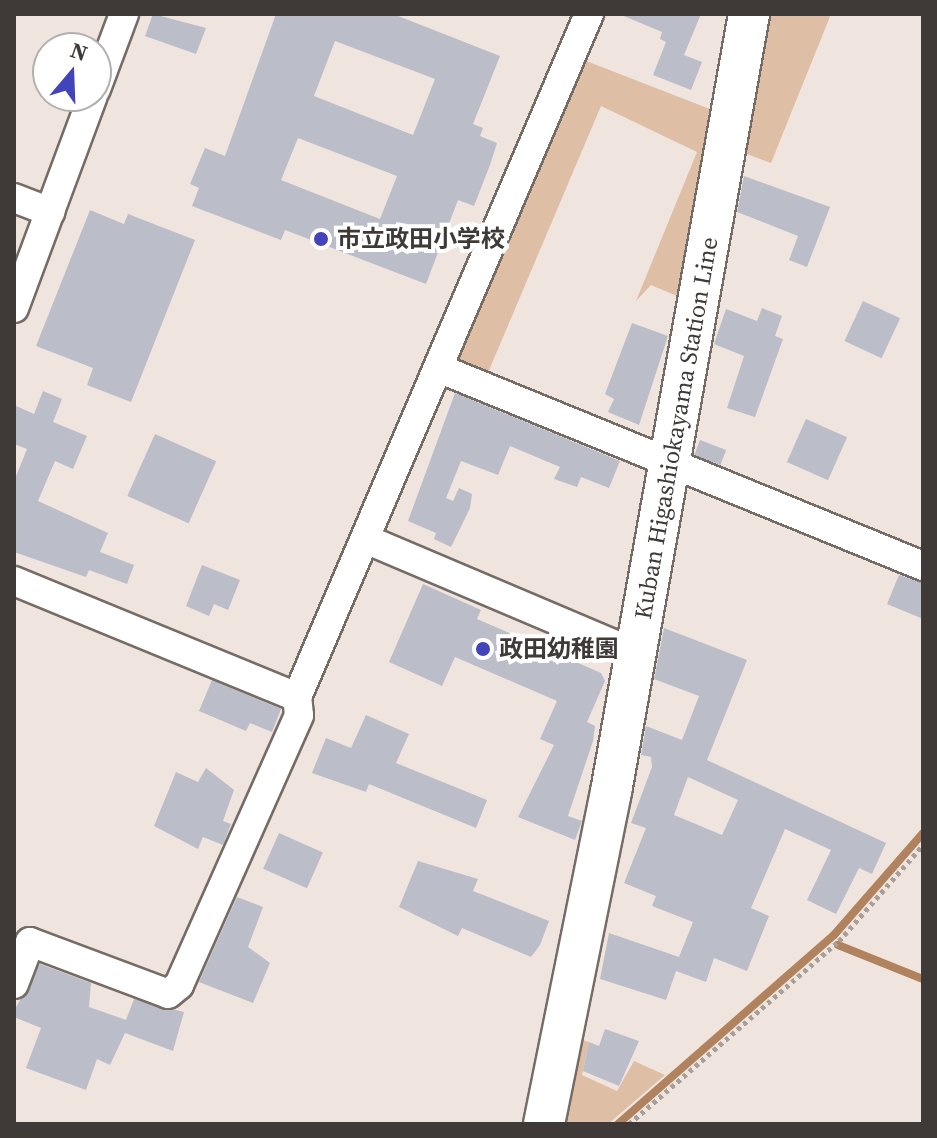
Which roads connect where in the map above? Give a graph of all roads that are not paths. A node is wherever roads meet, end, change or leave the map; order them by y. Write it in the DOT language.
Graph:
graph roads {
  1 [pos="124,14"];
  2 [pos="589,14"];
  3 [pos="749,14"];
  4 [pos="112,46"];
  5 [pos="85,112"];
  6 [pos="35,206"];
  7 [pos="14,308"];
  8 [pos="438,368"];
  9 [pos="670,461"];
  10 [pos="368,540"];
  11 [pos="923,566"];
  12 [pos="14,581"];
  13 [pos="636,654"];
  14 [pos="297,697"];
  15 [pos="14,984"];
  16 [pos="544,1124"];
  1 -- 4 [label="street"];
  2 -- 8 [label="street"];
  3 -- 9 [label="main road, Kuban Higashiokayama Station Line"];
  5 -- 6 [label="street"];
  6 -- 7 [label="street"];
  8 -- 9 [label="street"];
  8 -- 10 [label="street"];
  9 -- 11 [label="street"];
  9 -- 13 [label="main road, Kuban Higashiokayama Station Line"];
  10 -- 13 [label="street"];
  10 -- 14 [label="street"];
  12 -- 14 [label="street"];
  13 -- 16 [label="main road, Kuban Higashiokayama Station Line"];
  14 -- 15 [label="street"];
}
